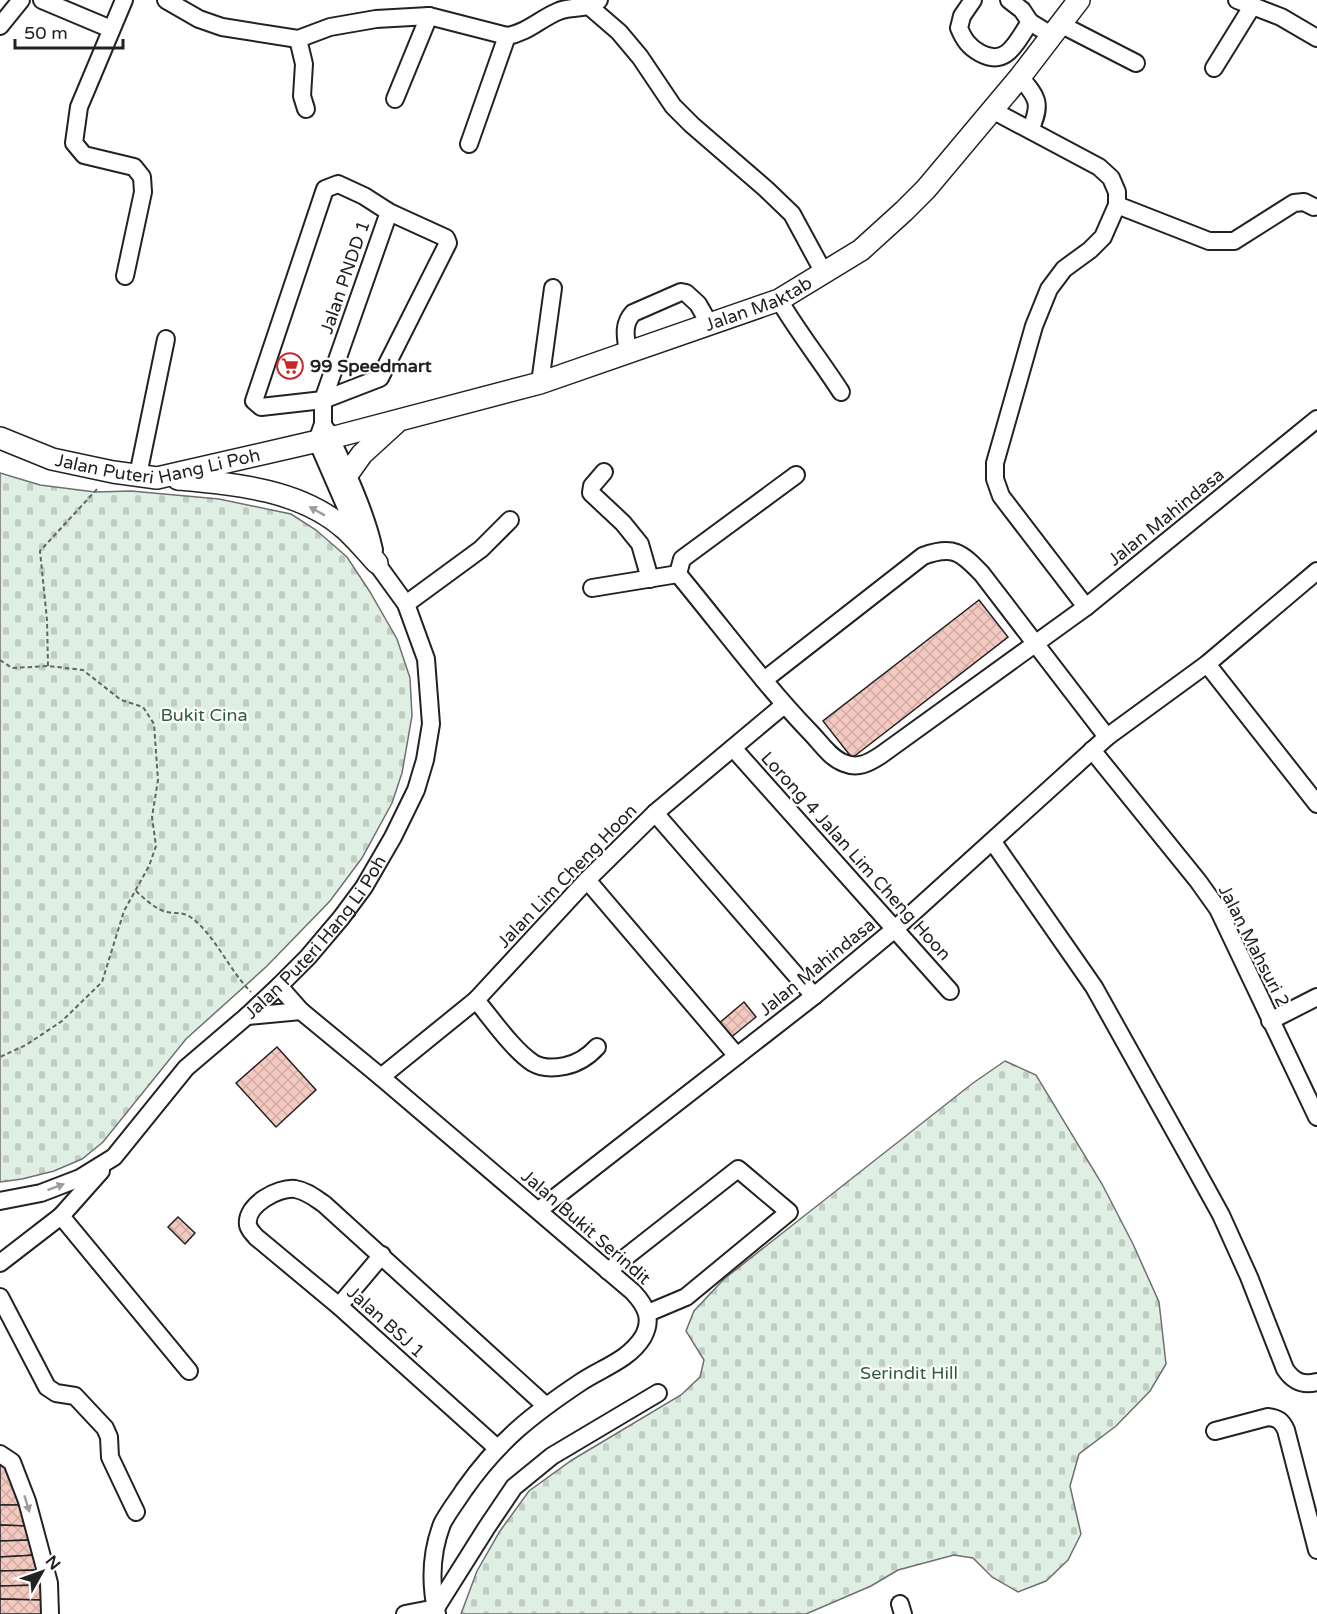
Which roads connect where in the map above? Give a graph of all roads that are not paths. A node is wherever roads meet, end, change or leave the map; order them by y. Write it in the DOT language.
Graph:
graph roads {
  1 [pos="21,0"];
  2 [pos="42,0"];
  3 [pos="124,0"];
  4 [pos="166,0"];
  5 [pos="973,0"];
  6 [pos="1009,0"];
  7 [pos="1079,0"];
  8 [pos="1245,3"];
  9 [pos="594,4"];
  10 [pos="429,16"];
  11 [pos="1030,22"];
  12 [pos="0,26"];
  13 [pos="111,29"];
  14 [pos="1056,30"];
  15 [pos="507,36"];
  16 [pos="1317,38"];
  17 [pos="298,39"];
  18 [pos="1136,63"];
  19 [pos="1214,68"];
  20 [pos="1020,77"];
  21 [pos="395,99"];
  22 [pos="306,109"];
  23 [pos="992,110"];
  24 [pos="1030,130"];
  25 [pos="469,144"];
  26 [pos="1117,206"];
  27 [pos="1314,207"];
  28 [pos="388,212"];
  29 [pos="824,273"];
  30 [pos="125,276"];
  31 [pos="553,288"];
  32 [pos="779,300"];
  33 [pos="710,325"];
  34 [pos="166,339"];
  35 [pos="628,353"];
  36 [pos="540,383"];
  37 [pos="841,393"];
  38 [pos="323,400"];
  39 [pos="401,418"];
  40 [pos="1317,419"];
  41 [pos="324,434"];
  42 [pos="0,438"];
  43 [pos="604,472"];
  44 [pos="347,475"];
  45 [pos="796,475"];
  46 [pos="148,477"];
  47 [pos="510,520"];
  48 [pos="377,563"];
  49 [pos="1317,571"];
  50 [pos="678,574"];
  51 [pos="650,579"];
  52 [pos="592,588"];
  53 [pos="406,603"];
  54 [pos="1086,607"];
  55 [pos="1037,643"];
  56 [pos="1207,664"];
  57 [pos="764,680"];
  58 [pos="784,705"];
  59 [pos="1107,737"];
  60 [pos="733,748"];
  61 [pos="1092,750"];
  62 [pos="1317,804"];
  63 [pos="655,813"];
  64 [pos="993,842"];
  65 [pos="587,880"];
  66 [pos="896,928"];
  67 [pos="308,957"];
  68 [pos="279,986"];
  69 [pos="950,991"];
  70 [pos="814,996"];
  71 [pos="1317,997"];
  72 [pos="476,1000"];
  73 [pos="301,1011"];
  74 [pos="247,1016"];
  75 [pos="1270,1021"];
  76 [pos="597,1047"];
  77 [pos="737,1056"];
  78 [pos="381,1077"];
  79 [pos="1311,1087"];
  80 [pos="1317,1117"];
  81 [pos="114,1156"];
  82 [pos="0,1201"];
  83 [pos="539,1210"];
  84 [pos="61,1216"];
  85 [pos="382,1255"];
  86 [pos="0,1263"];
  87 [pos="608,1270"];
  88 [pos="0,1297"];
  89 [pos="339,1305"];
  90 [pos="648,1313"];
  91 [pos="189,1371"];
  92 [pos="1317,1382"];
  93 [pos="658,1393"];
  94 [pos="546,1406"];
  95 [pos="1215,1431"];
  96 [pos="497,1448"];
  97 [pos="0,1454"];
  98 [pos="136,1512"];
  99 [pos="1317,1550"];
  100 [pos="436,1611"];
  101 [pos="50,1614"];
  102 [pos="405,1614"];
  1 -- 12 [label="street"];
  2 -- 13 [label="street"];
  3 -- 13 [label="street"];
  4 -- 17 [label="street"];
  5 -- 11 [label="street"];
  6 -- 11 [label="street"];
  7 -- 14 [label="main road, Jalan Maktab"];
  8 -- 16 [label="street"];
  8 -- 19 [label="street"];
  9 -- 15 [label="street"];
  9 -- 29 [label="street"];
  10 -- 15 [label="street"];
  10 -- 17 [label="street"];
  10 -- 21 [label="street"];
  11 -- 14 [label="street"];
  13 -- 30 [label="street"];
  14 -- 18 [label="street"];
  14 -- 20 [label="main road, Jalan Maktab"];
  15 -- 25 [label="street"];
  17 -- 22 [label="street"];
  20 -- 23 [label="main road, Jalan Maktab"];
  20 -- 24 [label="street"];
  23 -- 24 [label="street"];
  23 -- 29 [label="main road, Jalan Maktab"];
  24 -- 26 [label="street"];
  26 -- 27 [label="street"];
  26 -- 54 [label="street"];
  28 -- 38 [label="street, Jalan PNDD 1"];
  28 -- 38 [label="street"];
  28 -- 38 [label="street"];
  29 -- 32 [label="main road, Jalan Maktab"];
  31 -- 36 [label="street"];
  32 -- 33 [label="main road, Jalan Maktab"];
  32 -- 37 [label="street"];
  33 -- 35 [label="main road, Jalan Maktab"];
  33 -- 35 [label="street"];
  34 -- 46 [label="street"];
  35 -- 36 [label="main road, Jalan Maktab"];
  36 -- 39 [label="main road, Jalan Maktab"];
  38 -- 41 [label="street, Jalan PNDD 1"];
  39 -- 41 [label="main road, Jalan Maktab"];
  39 -- 44 [label="main road"];
  40 -- 54 [label="street, Jalan Mahindasa"];
  41 -- 44 [label="street, Jalan Puteri Hang Li Poh"];
  41 -- 46 [label="main road, Jalan Puteri Hang Li Poh"];
  41 -- 48 [label="street, Jalan Puteri Hang Li Poh"];
  42 -- 46 [label="main road, Jalan Puteri Hang Li Poh"];
  43 -- 51 [label="street"];
  44 -- 48 [label="street, Jalan Puteri Hang Li Poh"];
  45 -- 50 [label="street"];
  48 -- 46 [label="main road, one-way"];
  47 -- 53 [label="street"];
  48 -- 53 [label="street, Jalan Puteri Hang Li Poh"];
  49 -- 56 [label="street, Jalan Mahindasa"];
  50 -- 51 [label="street"];
  50 -- 57 [label="street, Jalan Mahindasa"];
  51 -- 52 [label="street"];
  53 -- 67 [label="street, Jalan Puteri Hang Li Poh"];
  54 -- 55 [label="street, Jalan Mahindasa"];
  55 -- 57 [label="street"];
  55 -- 58 [label="street, Jalan Mahindasa"];
  55 -- 59 [label="street"];
  56 -- 59 [label="street, Jalan Mahindasa"];
  56 -- 62 [label="street"];
  57 -- 58 [label="street, Jalan Mahindasa"];
  58 -- 60 [label="street, Jalan Lim Cheng Hoon"];
  59 -- 61 [label="street, Jalan Mahindasa"];
  60 -- 63 [label="street, Jalan Lim Cheng Hoon"];
  60 -- 66 [label="street, Lorong 4 Jalan Lim Cheng Hoon"];
  61 -- 64 [label="street, Jalan Mahindasa"];
  61 -- 75 [label="street, Jalan Mahsuri 2"];
  63 -- 65 [label="street, Jalan Lim Cheng Hoon"];
  63 -- 70 [label="street"];
  64 -- 66 [label="street, Jalan Mahindasa"];
  64 -- 92 [label="street"];
  65 -- 72 [label="street, Jalan Lim Cheng Hoon"];
  65 -- 77 [label="street"];
  66 -- 69 [label="street, Lorong 4 Jalan Lim Cheng Hoon"];
  66 -- 70 [label="street, Jalan Mahindasa"];
  67 -- 68 [label="street, Jalan Puteri Hang Li Poh"];
  67 -- 73 [label="street"];
  68 -- 73 [label="street, Jalan Bukit Serindit"];
  68 -- 74 [label="street, Jalan Puteri Hang Li Poh"];
  70 -- 77 [label="street, Jalan Mahindasa"];
  71 -- 75 [label="street"];
  72 -- 76 [label="street"];
  72 -- 78 [label="street, Jalan Lim Cheng Hoon"];
  73 -- 74 [label="street"];
  73 -- 78 [label="street, Jalan Bukit Serindit"];
  74 -- 81 [label="street, Jalan Puteri Hang Li Poh"];
  75 -- 79 [label="street, Jalan Mahsuri 2"];
  77 -- 83 [label="street, Jalan Mahindasa"];
  78 -- 83 [label="street, Jalan Bukit Serindit"];
  79 -- 80 [label="street, Jalan Mahsuri 2"];
  82 -- 81 [label="street, Jalan Puteri Hang Li Poh, one-way"];
  81 -- 84 [label="street"];
  83 -- 87 [label="street, Jalan Bukit Serindit"];
  84 -- 86 [label="street"];
  84 -- 91 [label="street"];
  85 -- 89 [label="street"];
  85 -- 89 [label="street, Jalan BSJ 1"];
  85 -- 94 [label="street"];
  87 -- 90 [label="street, Jalan Bukit Serindit"];
  87 -- 90 [label="street"];
  88 -- 98 [label="street"];
  89 -- 96 [label="street, Jalan BSJ 1"];
  90 -- 94 [label="street, Jalan Bukit Serindit"];
  93 -- 100 [label="street"];
  94 -- 96 [label="street, Jalan Bukit Serindit"];
  95 -- 99 [label="street"];
  96 -- 100 [label="street, Jalan Bukit Serindit"];
  97 -- 101 [label="street, one-way"];
  100 -- 102 [label="street"];
}
